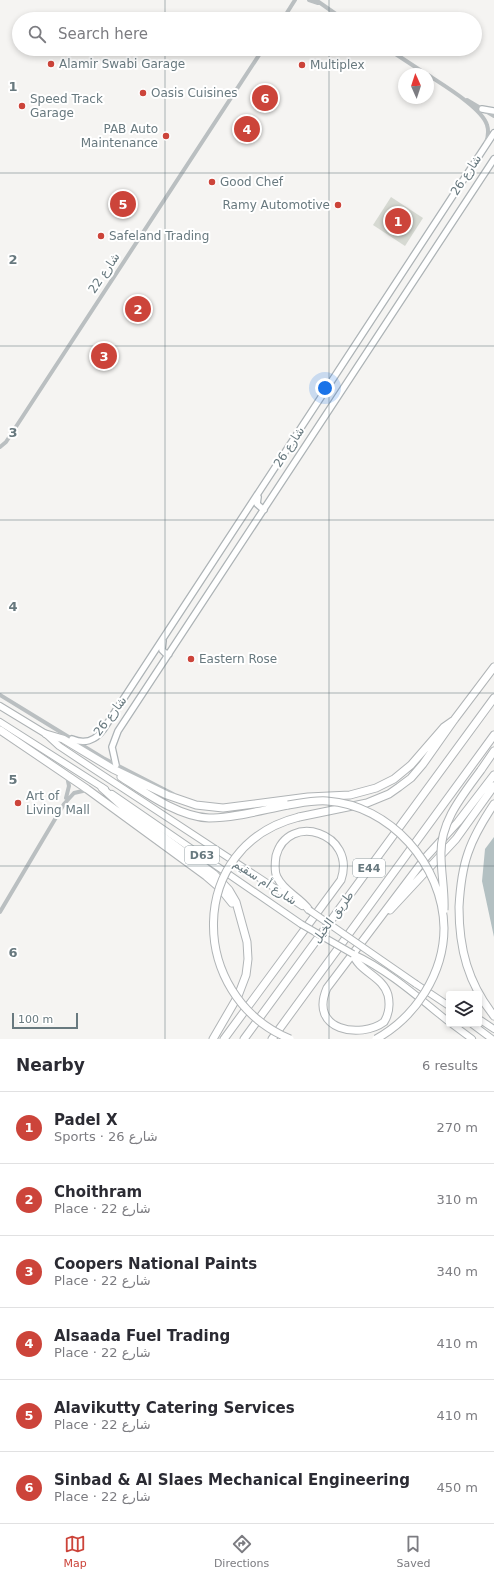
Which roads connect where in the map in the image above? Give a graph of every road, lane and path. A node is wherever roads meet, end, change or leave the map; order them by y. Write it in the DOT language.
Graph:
graph roads {
  1 [pos="295,0"];
  2 [pos="309,0"];
  3 [pos="317,1"];
  4 [pos="287,12"];
  5 [pos="333,12"];
  6 [pos="258,56"];
  7 [pos="398,56"];
  8 [pos="416,68"];
  9 [pos="434,80"];
  10 [pos="456,94"];
  11 [pos="482,109"];
  12 [pos="494,111"];
  13 [pos="494,116"];
  14 [pos="494,133"];
  15 [pos="485,147"];
  16 [pos="494,159"];
  17 [pos="0,447"];
  18 [pos="261,490"];
  19 [pos="264,510"];
  20 [pos="164,637"];
  21 [pos="169,654"];
  22 [pos="494,667"];
  23 [pos="0,695"];
  24 [pos="494,698"];
  25 [pos="0,706"];
  26 [pos="454,720"];
  27 [pos="0,722"];
  28 [pos="0,730"];
  29 [pos="494,734"];
  30 [pos="47,736"];
  31 [pos="72,739"];
  32 [pos="494,751"];
  33 [pos="494,756"];
  34 [pos="116,765"];
  35 [pos="480,770"];
  36 [pos="494,775"];
  37 [pos="67,776"];
  38 [pos="102,788"];
  39 [pos="492,789"];
  40 [pos="87,790"];
  41 [pos="181,801"];
  42 [pos="64,804"];
  43 [pos="494,804"];
  44 [pos="309,910"];
  45 [pos="0,912"];
  46 [pos="242,920"];
  47 [pos="443,920"];
  48 [pos="369,931"];
  49 [pos="353,954"];
  50 [pos="435,996"];
  51 [pos="446,999"];
  52 [pos="446,1004"];
  53 [pos="494,1016"];
  54 [pos="446,1020"];
  55 [pos="482,1021"];
  56 [pos="456,1027"];
  57 [pos="476,1027"];
  58 [pos="494,1029"];
  59 [pos="348,1037"];
  60 [pos="362,1038"];
  61 [pos="213,1039"];
  62 [pos="224,1039"];
  63 [pos="244,1039"];
  64 [pos="272,1039"];
  65 [pos="290,1039"];
  66 [pos="376,1039"];
  67 [pos="472,1039"];
  68 [pos="492,1039"];
  1 -- 4 [label="street"];
  2 -- 3 [label="street"];
  3 -- 5 [label="street"];
  6 -- 17 [label="street, شارع 22"];
  7 -- 8 [label="street"];
  9 -- 10 [label="street"];
  10 -- 11 [label="street"];
  10 -- 15 [label="street"];
  11 -- 12 [label="main road"];
  11 -- 13 [label="street"];
  14 -- 15 [label="main road, شارع 26"];
  15 -- 18 [label="main road, شارع 26"];
  16 -- 19 [label="main road, شارع 26"];
  18 -- 19 [label="main road"];
  18 -- 20 [label="main road, شارع 26"];
  19 -- 21 [label="main road, شارع 26"];
  20 -- 21 [label="main road"];
  20 -- 31 [label="main road, شارع 26"];
  21 -- 34 [label="main road, شارع 26"];
  22 -- 26 [label="highway"];
  23 -- 31 [label="street"];
  24 -- 63 [label="highway, طريق الخيل / E44"];
  25 -- 30 [label="main road, شارع أم سقيم / D63"];
  26 -- 41 [label="highway"];
  26 -- 65 [label="highway, bridge"];
  27 -- 38 [label="main road, شارع أم سقيم / D63"];
  28 -- 37 [label="highway"];
  29 -- 64 [label="highway, طريق الخيل / E44"];
  30 -- 41 [label="highway"];
  30 -- 44 [label="main road, شارع أم سقيم / D63"];
  30 -- 47 [label="highway, bridge"];
  31 -- 34 [label="street"];
  32 -- 35 [label="highway"];
  33 -- 35 [label="highway"];
  34 -- 41 [label="street"];
  35 -- 47 [label="highway, bridge"];
  36 -- 48 [label="highway"];
  37 -- 40 [label="highway"];
  37 -- 42 [label="street"];
  38 -- 46 [label="highway"];
  38 -- 49 [label="main road, شارع أم سقيم / D63, bridge"];
  39 -- 48 [label="highway"];
  40 -- 42 [label="street"];
  40 -- 46 [label="highway"];
  42 -- 45 [label="street"];
  43 -- 53 [label="highway"];
  44 -- 50 [label="main road, شارع أم سقيم / D63, bridge"];
  44 -- 62 [label="highway"];
  46 -- 61 [label="highway"];
  47 -- 66 [label="highway, bridge"];
  48 -- 59 [label="highway"];
  49 -- 54 [label="main road, شارع أم سقيم / D63"];
  49 -- 60 [label="highway"];
  50 -- 51 [label="main road"];
  50 -- 52 [label="main road, شارع أم سقيم / D63"];
  55 -- 58 [label="main road"];
  56 -- 67 [label="main road"];
  57 -- 68 [label="main road"];
}
